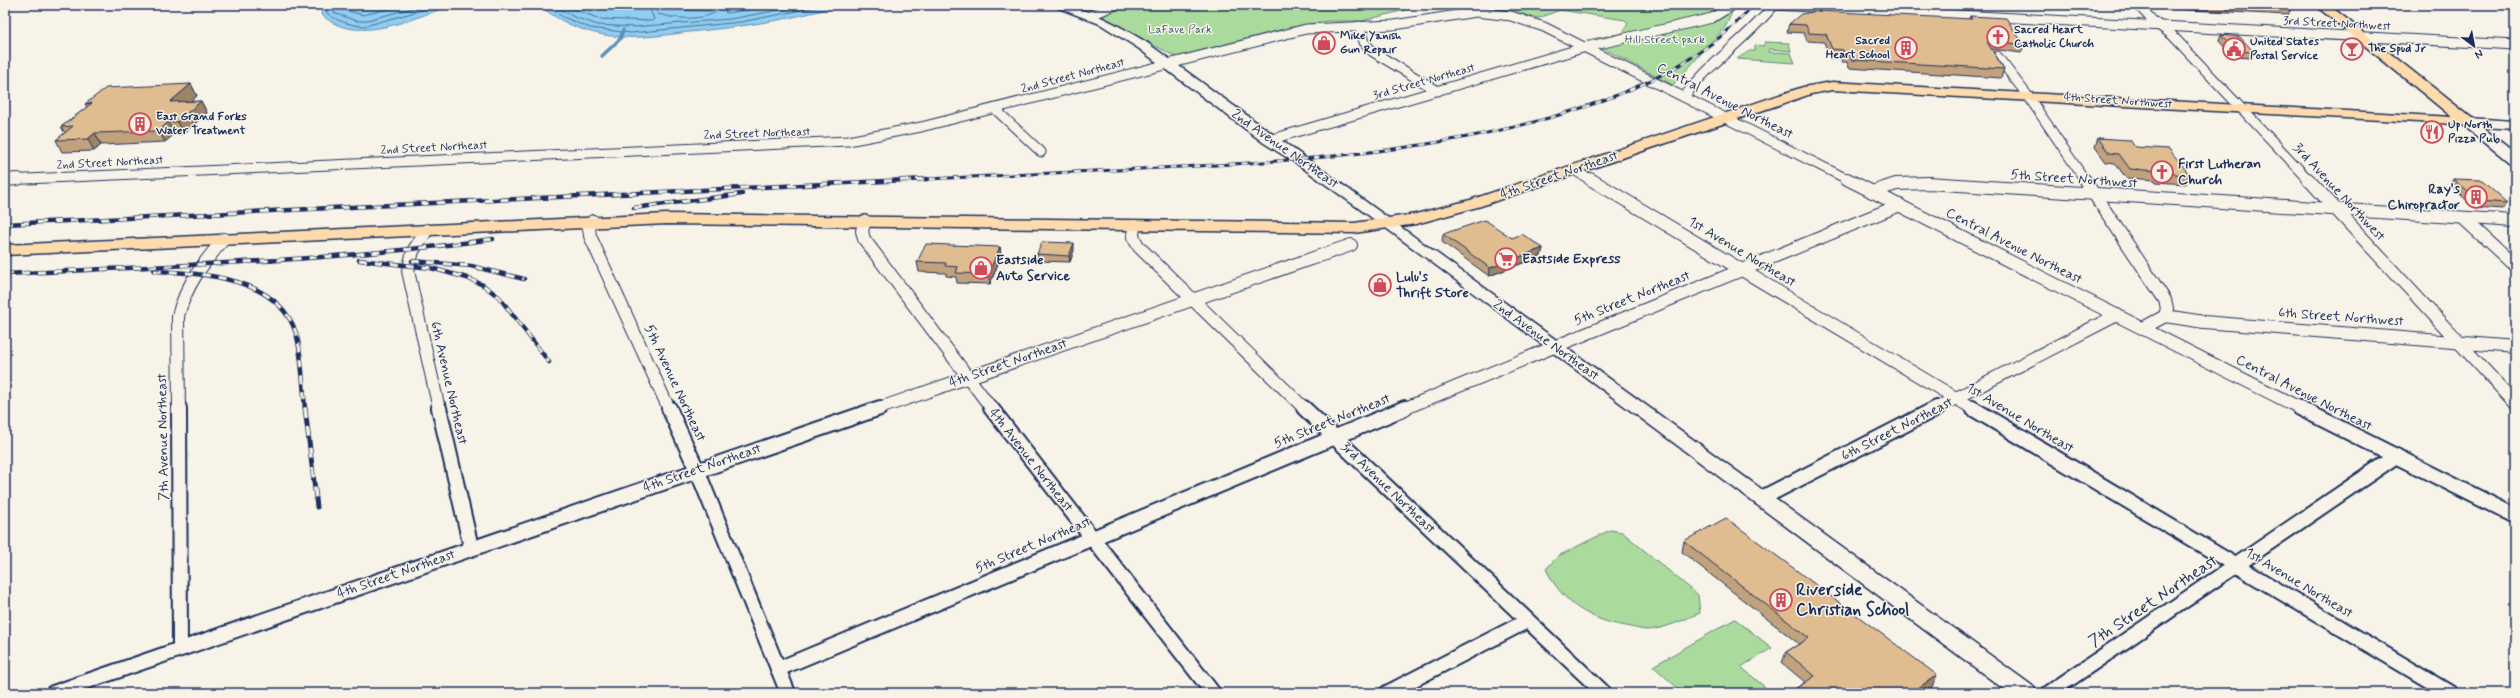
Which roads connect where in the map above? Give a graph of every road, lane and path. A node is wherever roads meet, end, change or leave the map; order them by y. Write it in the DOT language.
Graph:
graph roads {
  1 [pos="1057,5"];
  2 [pos="1114,5"];
  3 [pos="1734,5"];
  4 [pos="2138,5"];
  5 [pos="2321,5"];
  6 [pos="1774,6"];
  7 [pos="1812,6"];
  8 [pos="1496,14"];
  9 [pos="1090,16"];
  10 [pos="1359,26"];
  11 [pos="2161,27"];
  12 [pos="2359,37"];
  13 [pos="2515,45"];
  14 [pos="1586,48"];
  15 [pos="1998,56"];
  16 [pos="1168,64"];
  17 [pos="1438,91"];
  18 [pos="2028,96"];
  19 [pos="1684,97"];
  20 [pos="995,109"];
  21 [pos="2243,109"];
  22 [pos="1725,118"];
  23 [pos="2468,122"];
  24 [pos="2515,125"];
  25 [pos="1269,140"];
  26 [pos="1041,152"];
  27 [pos="2515,160"];
  28 [pos="1574,170"];
  29 [pos="5,180"];
  30 [pos="1872,192"];
  31 [pos="2095,194"];
  32 [pos="1900,205"];
  33 [pos="2336,210"];
  34 [pos="2463,218"];
  35 [pos="594,221"];
  36 [pos="866,221"];
  37 [pos="2515,221"];
  38 [pos="1391,225"];
  39 [pos="1134,226"];
  40 [pos="427,230"];
  41 [pos="224,240"];
  42 [pos="1351,245"];
  43 [pos="5,250"];
  44 [pos="2515,266"];
  45 [pos="1741,270"];
  46 [pos="1194,300"];
  47 [pos="2117,315"];
  48 [pos="2165,316"];
  49 [pos="2143,328"];
  50 [pos="2460,342"];
  51 [pos="1555,347"];
  52 [pos="2515,347"];
  53 [pos="967,377"];
  54 [pos="1957,399"];
  55 [pos="2515,403"];
  56 [pos="1334,437"];
  57 [pos="2396,456"];
  58 [pos="697,470"];
  59 [pos="1762,498"];
  60 [pos="2515,516"];
  61 [pos="1092,538"];
  62 [pos="471,547"];
  63 [pos="2238,565"];
  64 [pos="1527,621"];
  65 [pos="180,649"];
  66 [pos="778,669"];
  67 [pos="53,693"];
  68 [pos="788,693"];
  69 [pos="1213,693"];
  70 [pos="1387,693"];
  71 [pos="1604,693"];
  72 [pos="2026,693"];
  73 [pos="2049,693"];
  74 [pos="2450,693"];
  1 -- 9 [label="street, 2nd Avenue Northeast"];
  2 -- 9 [label="street"];
  3 -- 14 [label="street, 3rd Street Northeast"];
  4 -- 11 [label="street, 3rd Avenue Northwest"];
  5 -- 12 [label="main road"];
  6 -- 7 [label="street, 3rd Street Northwest"];
  6 -- 19 [label="street"];
  7 -- 11 [label="street, 3rd Street Northwest"];
  8 -- 10 [label="street, 2nd Street Northeast"];
  8 -- 14 [label="street, Central Avenue Northeast"];
  9 -- 16 [label="street, 2nd Avenue Northeast"];
  10 -- 16 [label="street, 2nd Street Northeast"];
  10 -- 17 [label="street"];
  11 -- 12 [label="street, 3rd Street Northwest"];
  11 -- 21 [label="street, 3rd Avenue Northwest"];
  12 -- 13 [label="street, 3rd Street Northwest"];
  12 -- 23 [label="main road"];
  14 -- 17 [label="street, 3rd Street Northeast"];
  14 -- 19 [label="street, Central Avenue Northeast"];
  15 -- 18 [label="street"];
  16 -- 20 [label="street, 2nd Street Northeast"];
  16 -- 25 [label="street, 2nd Avenue Northeast"];
  17 -- 25 [label="street, 3rd Street Northeast"];
  18 -- 21 [label="main road, 4th Street Northwest"];
  18 -- 22 [label="main road, 4th Street Northwest"];
  18 -- 31 [label="street"];
  19 -- 22 [label="street, Central Avenue Northeast"];
  20 -- 26 [label="street"];
  20 -- 29 [label="street, 2nd Street Northeast"];
  21 -- 23 [label="main road, 4th Street Northwest"];
  21 -- 33 [label="street, 3rd Avenue Northwest"];
  22 -- 28 [label="main road, 4th Street Northeast"];
  22 -- 30 [label="street, Central Avenue Northeast"];
  23 -- 24 [label="street, 4th Street Northwest"];
  23 -- 27 [label="street"];
  25 -- 38 [label="street, 2nd Avenue Northeast"];
  28 -- 38 [label="main road, 4th Street Northeast"];
  28 -- 45 [label="street, 1st Avenue Northeast"];
  30 -- 31 [label="street, 5th Street Northwest"];
  30 -- 32 [label="street, Central Avenue Northeast"];
  31 -- 33 [label="street, 5th Street Northwest"];
  31 -- 48 [label="street"];
  32 -- 45 [label="street, 5th Street Northeast"];
  32 -- 47 [label="street, Central Avenue Northeast"];
  33 -- 34 [label="street, 5th Street Northwest"];
  33 -- 50 [label="street, 3rd Avenue Northwest"];
  34 -- 37 [label="street, 5th Street Northwest"];
  34 -- 44 [label="street"];
  35 -- 36 [label="main road, 4th Street Northeast"];
  35 -- 40 [label="main road, 4th Street Northeast"];
  35 -- 58 [label="street, 5th Avenue Northeast"];
  36 -- 39 [label="main road, 4th Street Northeast"];
  36 -- 53 [label="street, 4th Avenue Northeast"];
  38 -- 39 [label="main road, 4th Street Northeast"];
  38 -- 51 [label="street, 2nd Avenue Northeast"];
  39 -- 46 [label="street, 3rd Avenue Northeast"];
  40 -- 41 [label="main road, 4th Street Northeast"];
  40 -- 62 [label="street, 6th Avenue Northeast"];
  41 -- 43 [label="main road, 4th Street Northeast"];
  41 -- 65 [label="street, 7th Avenue Northeast"];
  42 -- 46 [label="street, 4th Street Northeast"];
  45 -- 51 [label="street, 5th Street Northeast"];
  45 -- 54 [label="street, 1st Avenue Northeast"];
  46 -- 53 [label="street, 4th Street Northeast"];
  46 -- 56 [label="street, 3rd Avenue Northeast"];
  47 -- 49 [label="street, Central Avenue Northeast"];
  47 -- 54 [label="street, 6th Street Northeast"];
  48 -- 49 [label="street"];
  48 -- 50 [label="street, 6th Street Northwest"];
  49 -- 57 [label="street, Central Avenue Northeast"];
  50 -- 52 [label="street, 6th Street Northwest"];
  50 -- 55 [label="street, 3rd Avenue Northwest"];
  51 -- 56 [label="street, 5th Street Northeast"];
  51 -- 59 [label="street, 2nd Avenue Northeast"];
  53 -- 58 [label="street, 4th Street Northeast"];
  53 -- 61 [label="street, 4th Avenue Northeast"];
  54 -- 59 [label="street, 6th Street Northeast"];
  54 -- 63 [label="street, 1st Avenue Northeast"];
  56 -- 61 [label="street, 5th Street Northeast"];
  56 -- 64 [label="street, 3rd Avenue Northeast"];
  57 -- 60 [label="street, Central Avenue Northeast"];
  57 -- 63 [label="street, 7th Street Northeast"];
  58 -- 62 [label="street, 4th Street Northeast"];
  58 -- 66 [label="street, 5th Avenue Northeast"];
  59 -- 72 [label="street, 2nd Avenue Northeast"];
  61 -- 66 [label="street, 5th Street Northeast"];
  61 -- 69 [label="street, 4th Avenue Northeast"];
  62 -- 65 [label="street, 4th Street Northeast"];
  63 -- 73 [label="street, 7th Street Northeast"];
  63 -- 74 [label="street, 1st Avenue Northeast"];
  64 -- 70 [label="street"];
  64 -- 71 [label="street, 3rd Avenue Northeast"];
  65 -- 67 [label="street, 4th Street Northeast"];
  66 -- 68 [label="street, 5th Avenue Northeast"];
}
